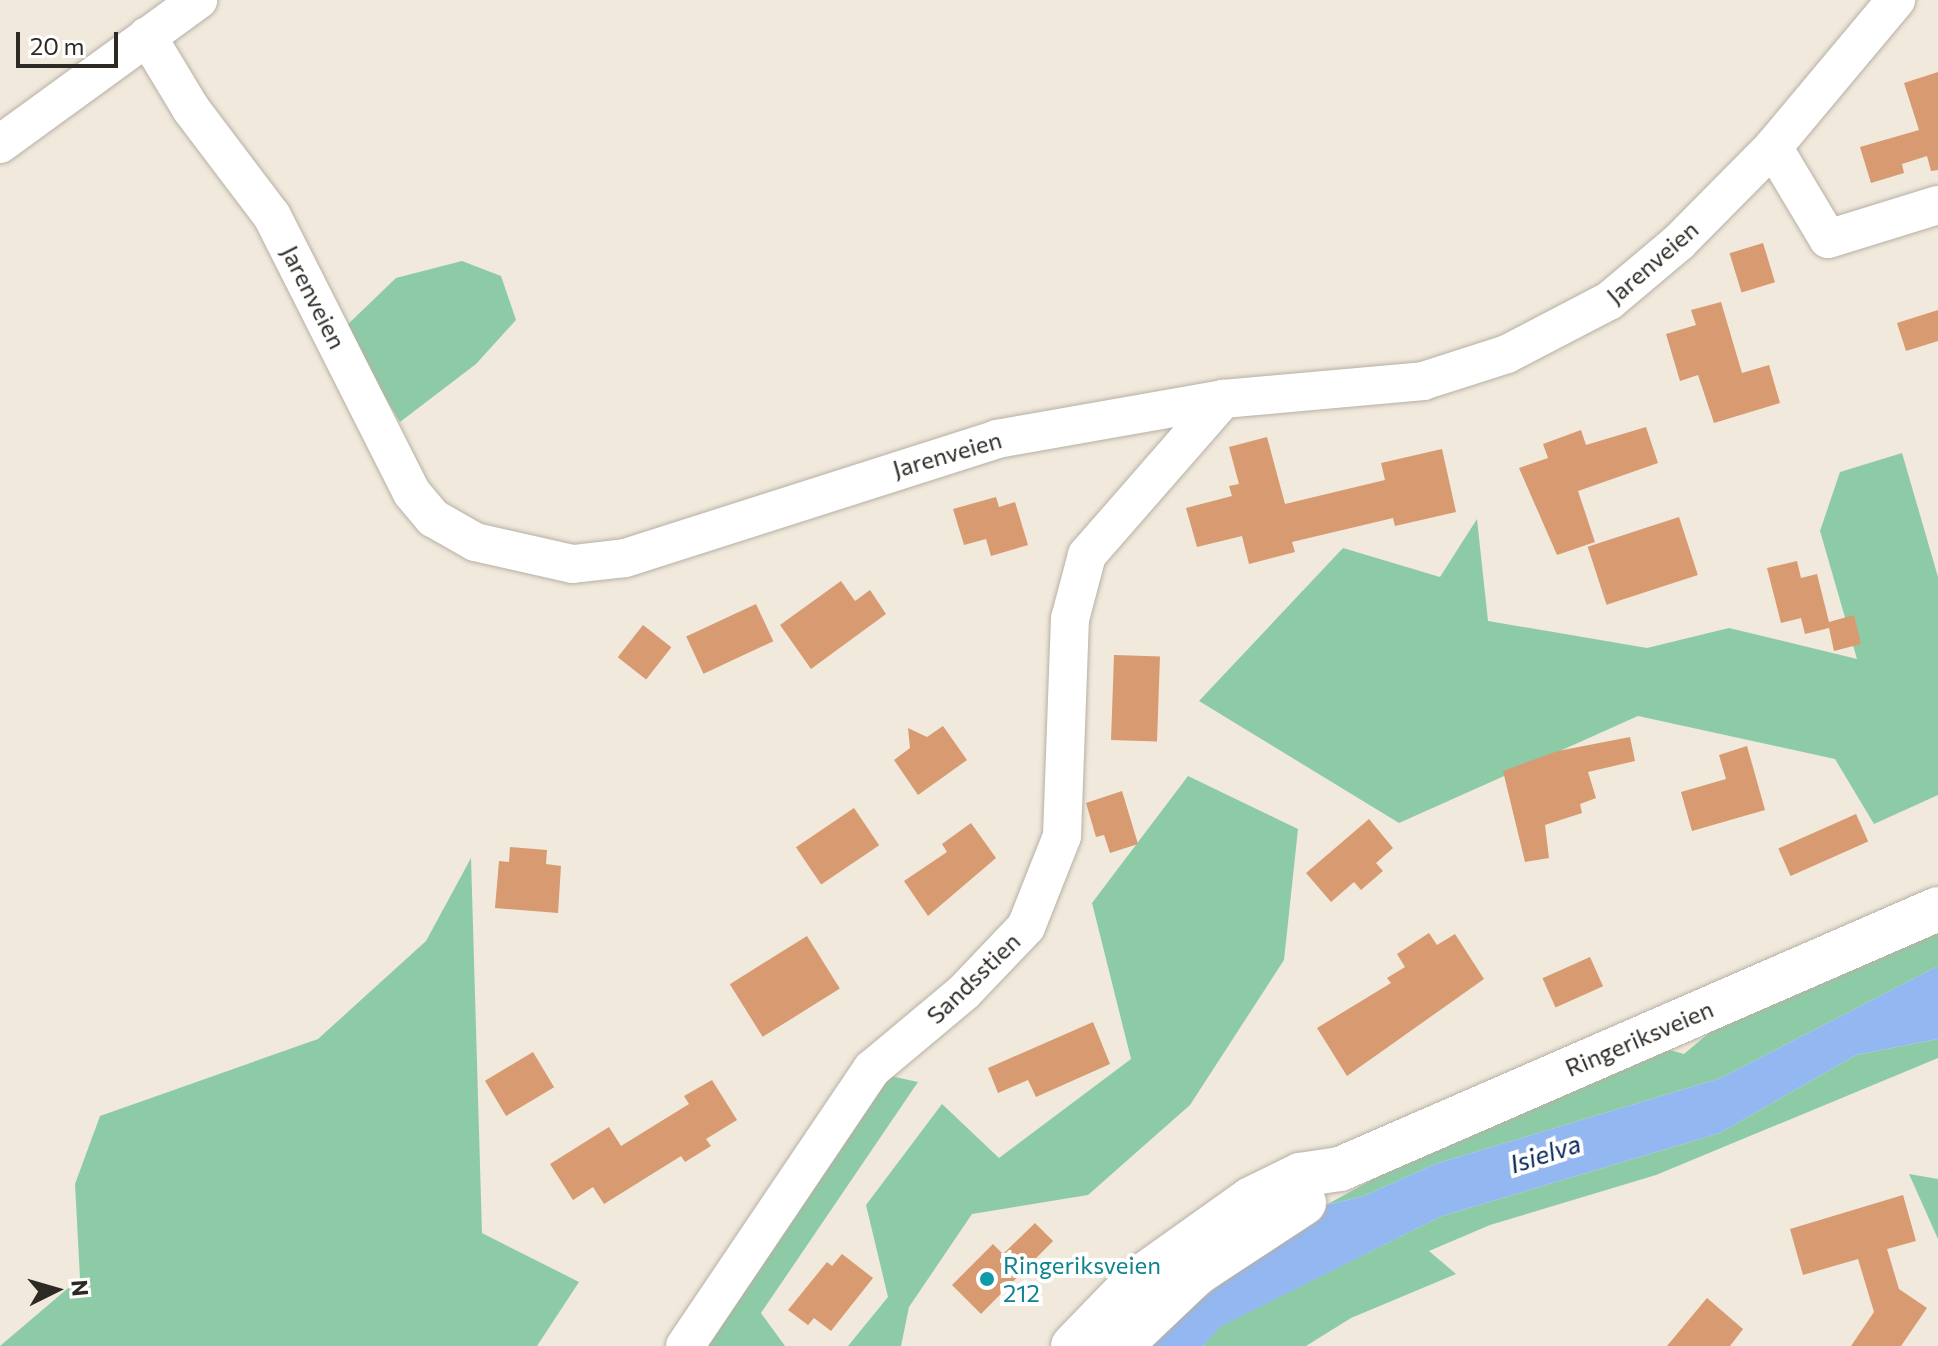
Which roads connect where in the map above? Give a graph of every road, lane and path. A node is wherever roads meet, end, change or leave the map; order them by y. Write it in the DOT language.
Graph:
graph roads {
  1 [pos="198,0"];
  2 [pos="1896,0"];
  3 [pos="147,36"];
  4 [pos="0,144"];
  5 [pos="1773,147"];
  6 [pos="1938,205"];
  7 [pos="1223,399"];
  8 [pos="1938,909"];
  9 [pos="1095,1342"];
  10 [pos="685,1346"];
  1 -- 3 [label="street"];
  2 -- 5 [label="street, Jarenveien"];
  3 -- 4 [label="street"];
  3 -- 7 [label="street, Jarenveien"];
  5 -- 6 [label="street"];
  5 -- 7 [label="street, Jarenveien"];
  7 -- 10 [label="street, Sandsstien"];
  8 -- 9 [label="main road, Ringeriksveien"];
}
